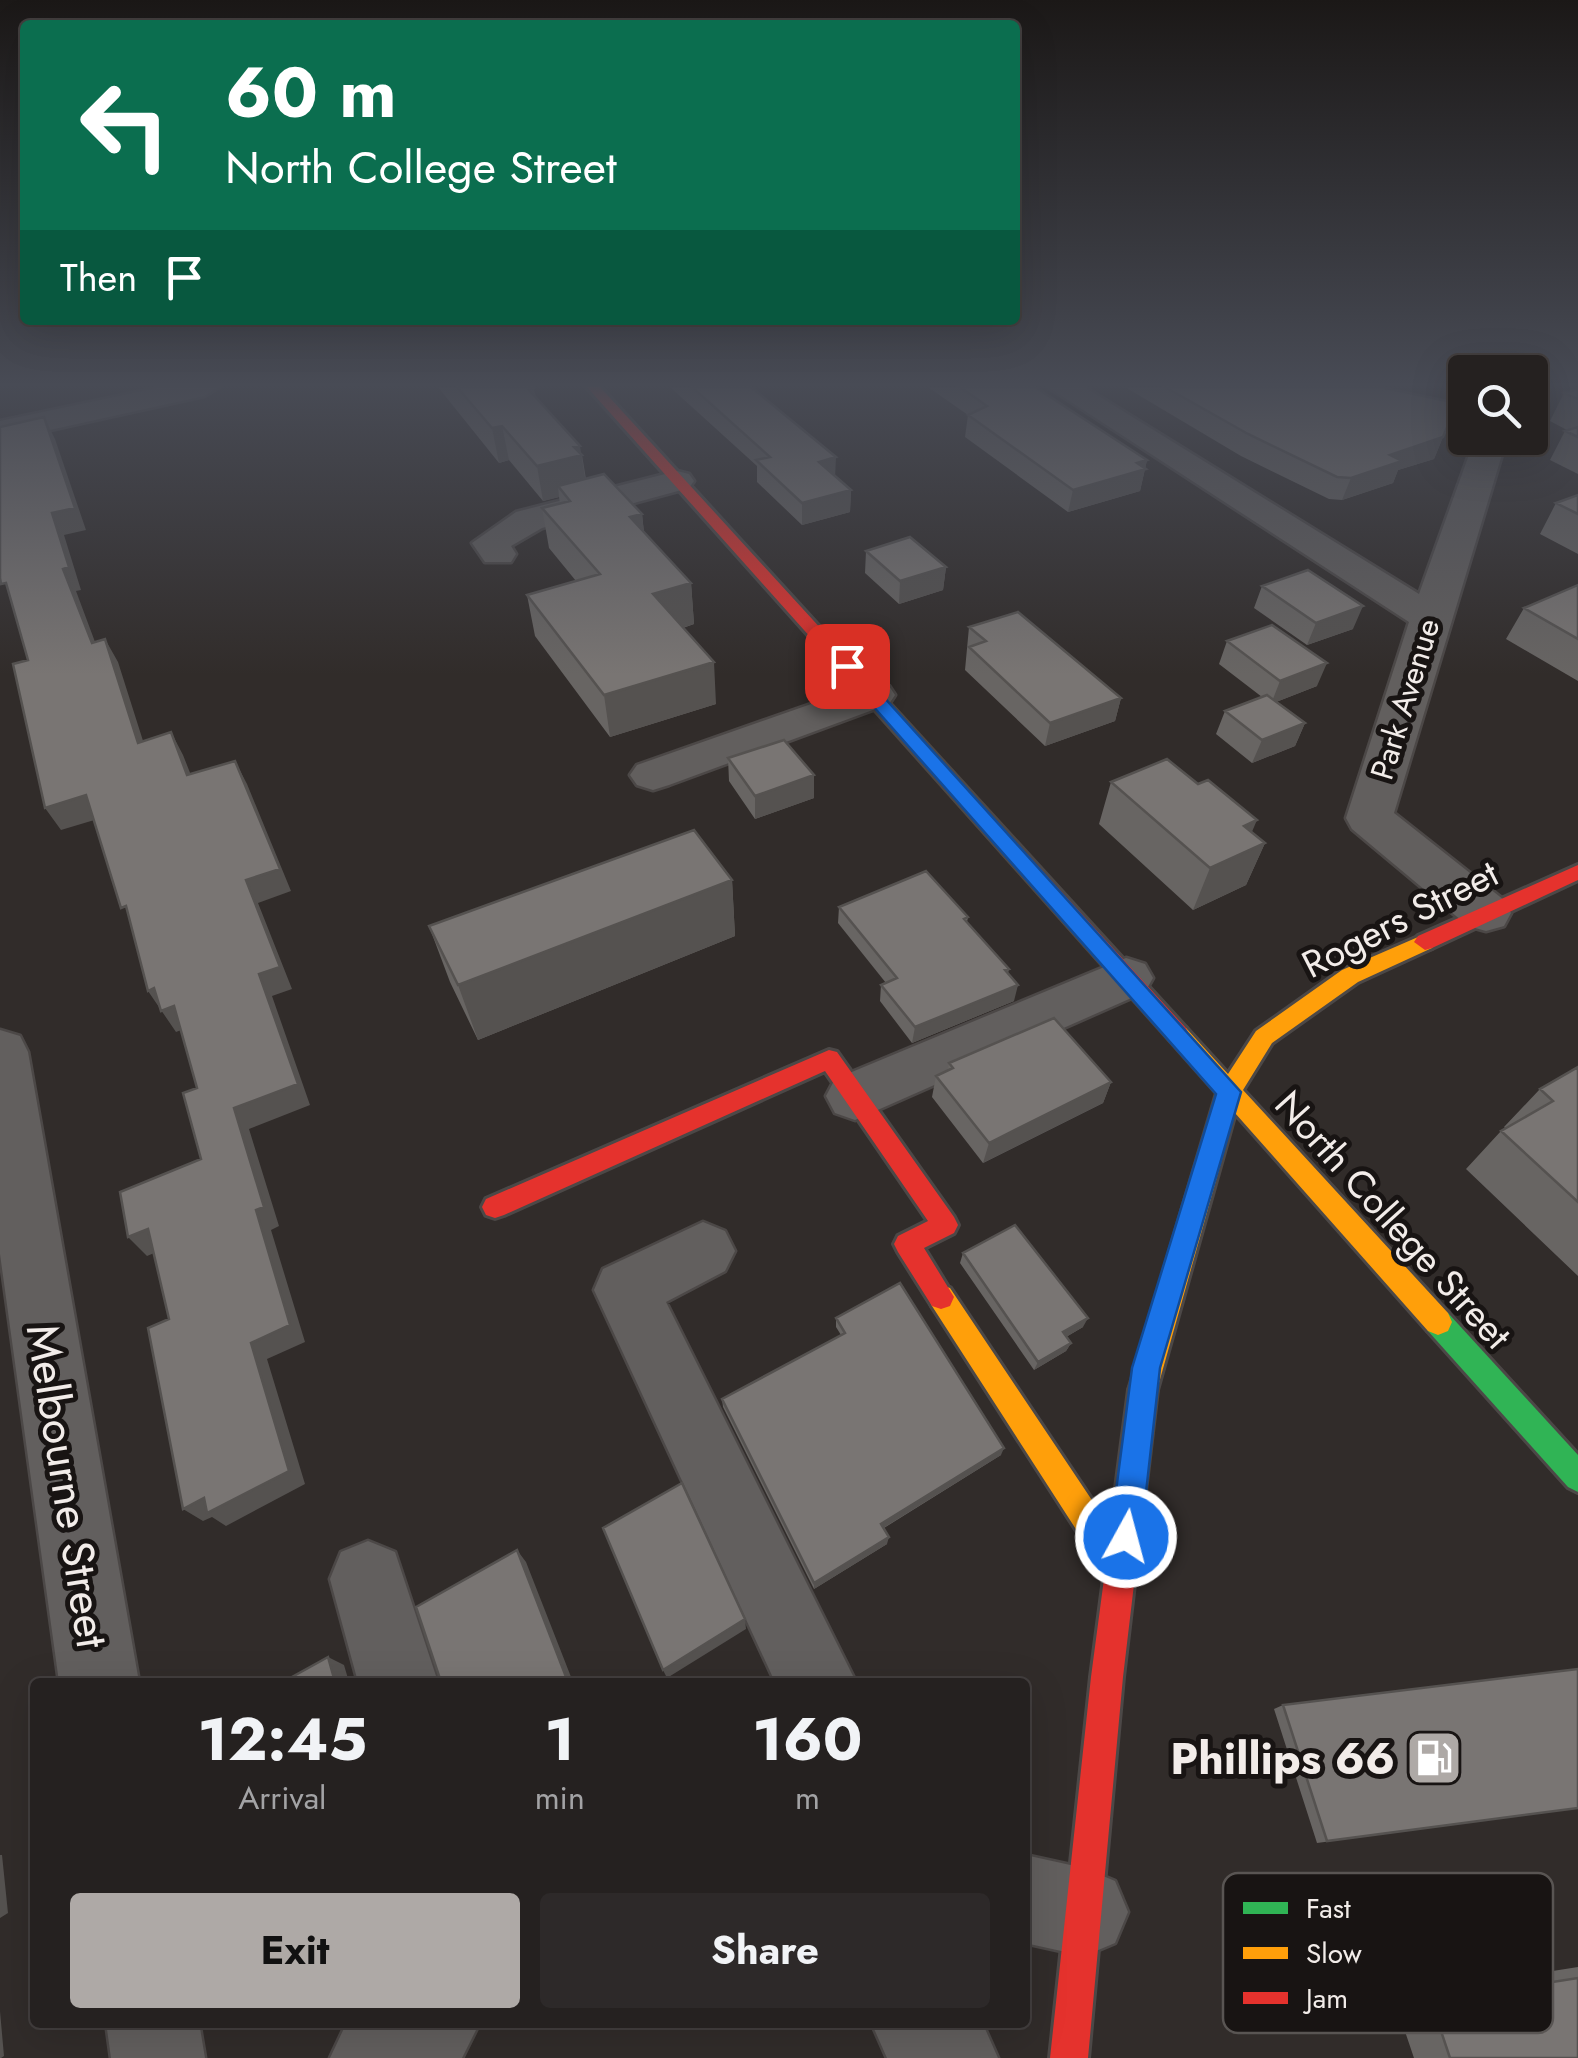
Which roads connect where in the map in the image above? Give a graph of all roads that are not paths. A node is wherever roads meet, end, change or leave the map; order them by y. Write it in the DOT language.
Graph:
graph roads {
  1 [pos="666,483"];
  2 [pos="680,483"];
  3 [pos="1216,483"];
  4 [pos="1476,483"];
  5 [pos="498,554"];
  6 [pos="1430,618"];
  7 [pos="874,695"];
  8 [pos="654,776"];
  9 [pos="1578,872"];
  10 [pos="1486,913"];
  11 [pos="1126,978"];
  12 [pos="0,1052"];
  13 [pos="1229,1092"];
  14 [pos="856,1096"];
  15 [pos="496,1207"];
  16 [pos="704,1251"];
  17 [pos="1578,1476"];
  18 [pos="1121,1570"];
  19 [pos="368,1580"];
  20 [pos="98,1678"];
  21 [pos="397,1678"];
  22 [pos="814,1678"];
  23 [pos="1055,1906"];
  24 [pos="153,2028"];
  25 [pos="424,2028"];
  26 [pos="923,2028"];
  27 [pos="158,2058"];
  28 [pos="377,2058"];
  29 [pos="951,2058"];
  30 [pos="1069,2058"];
  1 -- 5 [label="street"];
  2 -- 7 [label="main road, North College Street"];
  3 -- 6 [label="street"];
  4 -- 6 [label="street, Park Avenue"];
  6 -- 10 [label="street, Park Avenue"];
  7 -- 8 [label="street"];
  7 -- 11 [label="main road, North College Street"];
  9 -- 10 [label="main road, Rogers Street"];
  10 -- 13 [label="main road, Rogers Street"];
  11 -- 13 [label="main road, North College Street"];
  11 -- 14 [label="street"];
  12 -- 20 [label="street, Melbourne Street"];
  13 -- 17 [label="main road, North College Street"];
  13 -- 18 [label="main road, Rogers Street"];
  14 -- 15 [label="main road"];
  14 -- 18 [label="main road"];
  16 -- 22 [label="street"];
  18 -- 23 [label="main road, Rogers Street"];
  19 -- 21 [label="street"];
  23 -- 30 [label="main road, Rogers Street"];
  24 -- 27 [label="street"];
  25 -- 28 [label="street"];
  26 -- 29 [label="street"];
}
